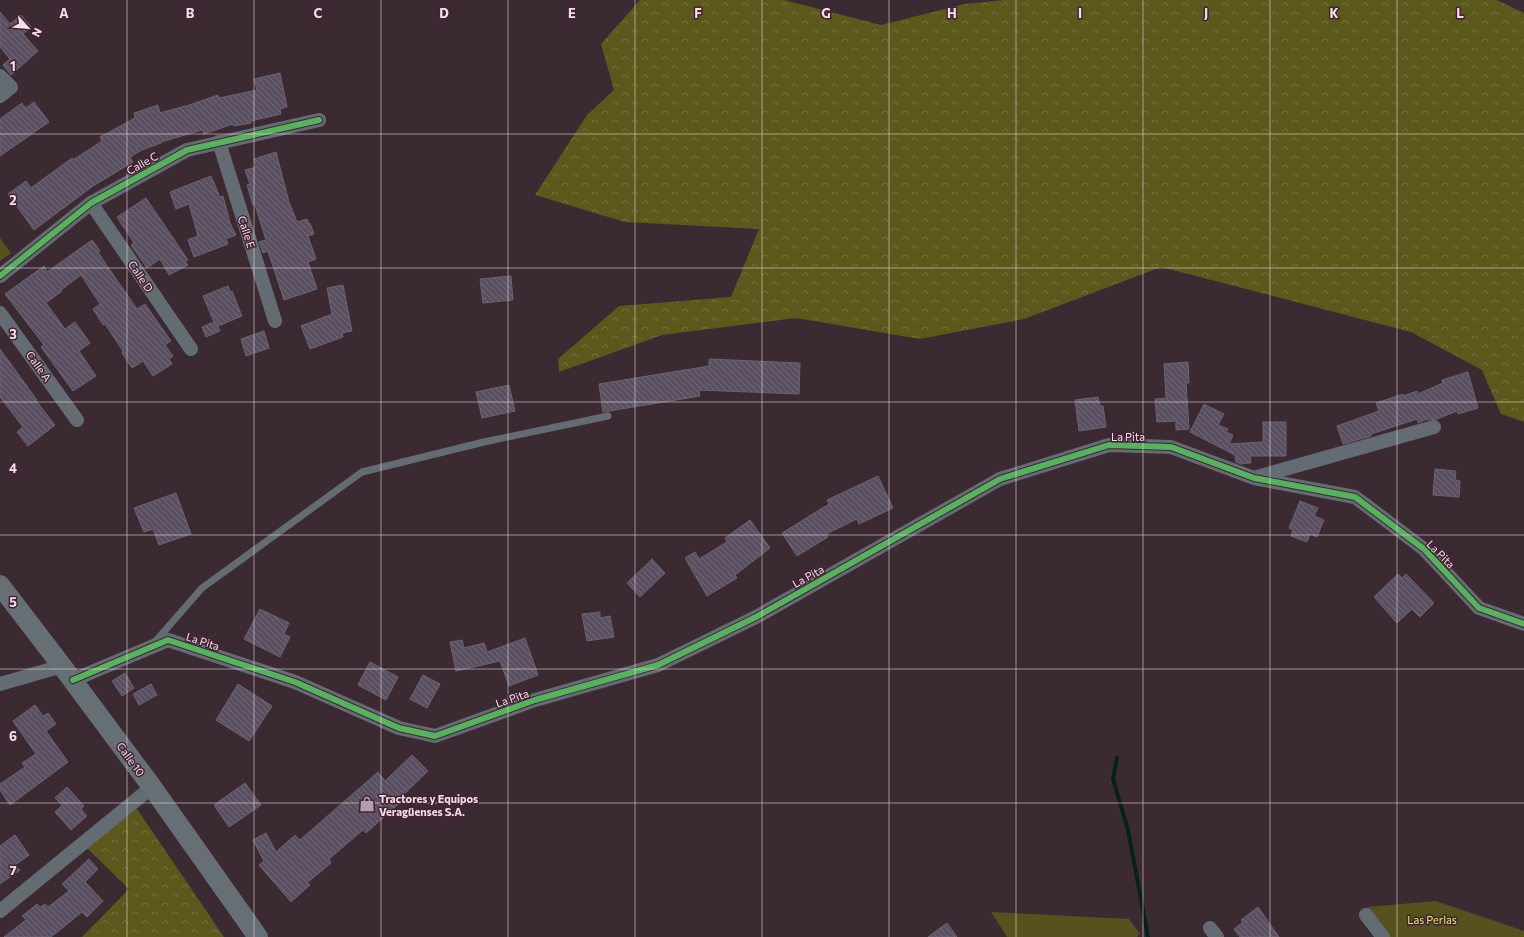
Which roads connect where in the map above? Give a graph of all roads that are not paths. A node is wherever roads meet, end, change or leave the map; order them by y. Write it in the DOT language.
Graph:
graph roads {
  1 [pos="0,76"];
  2 [pos="0,96"];
  3 [pos="319,120"];
  4 [pos="219,142"];
  5 [pos="91,203"];
  6 [pos="0,276"];
  7 [pos="0,313"];
  8 [pos="275,321"];
  9 [pos="192,349"];
  10 [pos="608,416"];
  11 [pos="77,420"];
  12 [pos="1434,427"];
  13 [pos="1254,478"];
  14 [pos="0,585"];
  15 [pos="1524,624"];
  16 [pos="150,647"];
  17 [pos="68,673"];
  18 [pos="0,684"];
  19 [pos="152,787"];
  20 [pos="0,911"];
  21 [pos="1366,915"];
  22 [pos="258,937"];
  23 [pos="1383,937"];
  1 -- 2 [label="street"];
  3 -- 4 [label="street, Calle C"];
  4 -- 5 [label="street, Calle C"];
  4 -- 8 [label="street, Calle E"];
  5 -- 6 [label="street, Calle C"];
  5 -- 9 [label="street, Calle D"];
  7 -- 11 [label="street, Calle A"];
  10 -- 16 [label="lane"];
  12 -- 13 [label="street"];
  13 -- 15 [label="street, La Pita"];
  13 -- 16 [label="street, La Pita"];
  14 -- 17 [label="main road, Calle 10"];
  16 -- 17 [label="street, La Pita"];
  17 -- 18 [label="street, La Pita"];
  17 -- 19 [label="main road, Calle 10"];
  19 -- 20 [label="street"];
  19 -- 22 [label="main road, Calle 10"];
  21 -- 23 [label="street"];
}
